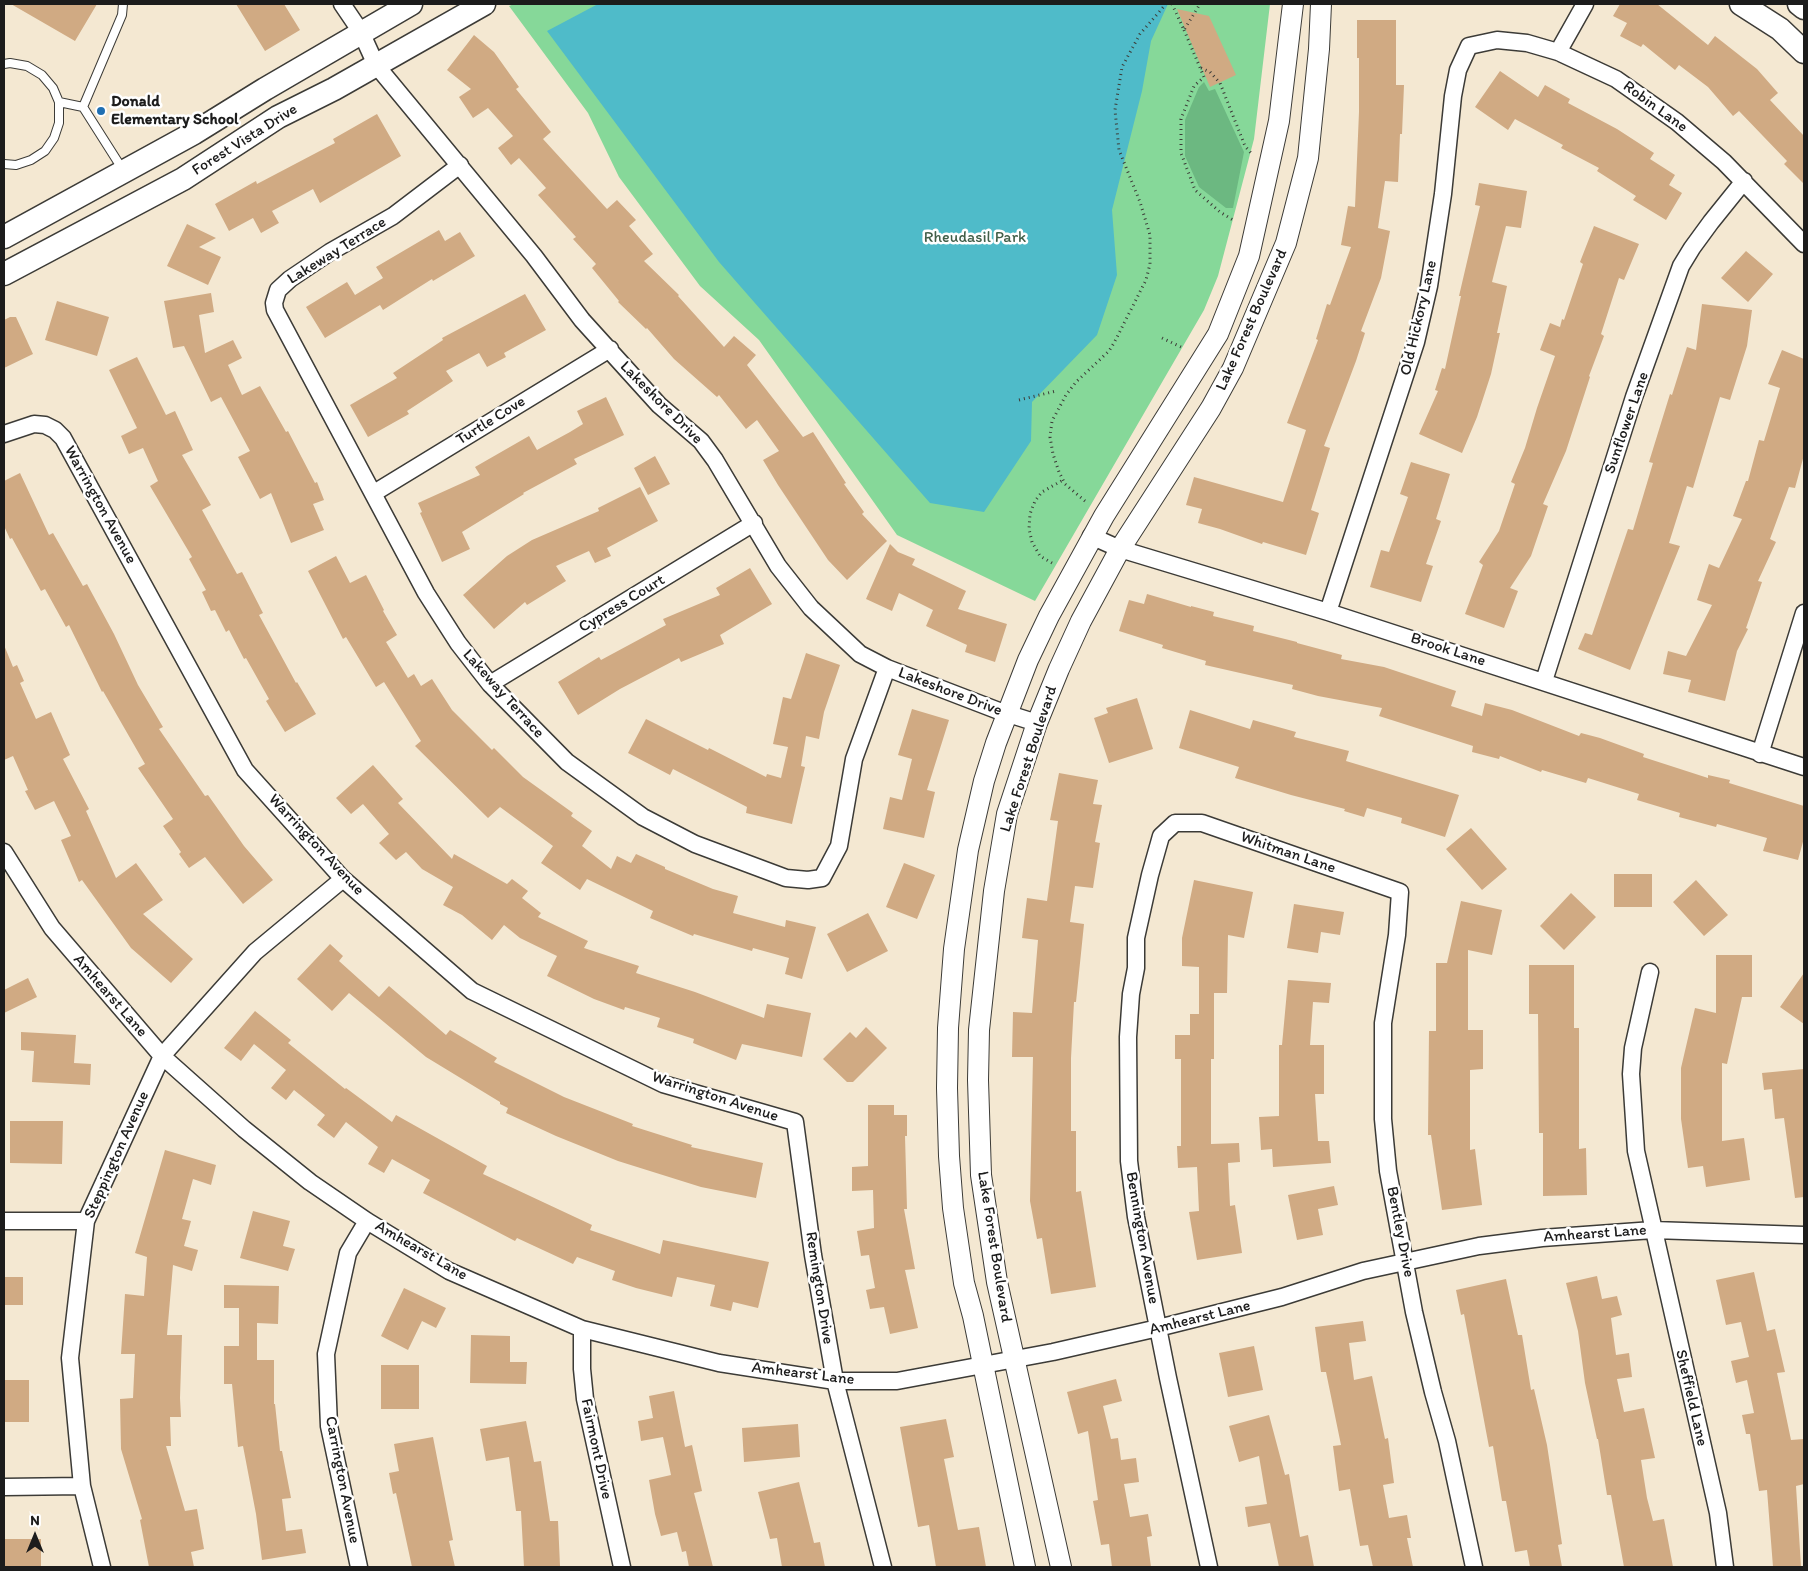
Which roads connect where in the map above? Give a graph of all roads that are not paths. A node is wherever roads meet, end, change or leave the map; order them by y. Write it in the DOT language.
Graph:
graph roads {
  1 [pos="123,4"];
  2 [pos="342,4"];
  3 [pos="411,4"];
  4 [pos="484,4"];
  5 [pos="1293,4"];
  6 [pos="1321,4"];
  7 [pos="1585,4"];
  8 [pos="1741,4"];
  9 [pos="1799,4"];
  10 [pos="1804,8"];
  11 [pos="361,32"];
  12 [pos="1469,46"];
  13 [pos="1558,52"];
  14 [pos="1804,52"];
  15 [pos="4,64"];
  16 [pos="376,65"];
  17 [pos="59,102"];
  18 [pos="83,107"];
  19 [pos="4,164"];
  20 [pos="460,165"];
  21 [pos="124,172"];
  22 [pos="1744,181"];
  23 [pos="140,202"];
  24 [pos="4,237"];
  25 [pos="1804,244"];
  26 [pos="4,274"];
  27 [pos="610,349"];
  28 [pos="4,434"];
  29 [pos="374,494"];
  30 [pos="754,523"];
  31 [pos="1092,536"];
  32 [pos="1120,550"];
  33 [pos="1328,612"];
  34 [pos="1804,613"];
  35 [pos="887,668"];
  36 [pos="1544,681"];
  37 [pos="490,684"];
  38 [pos="1008,714"];
  39 [pos="1037,723"];
  40 [pos="1760,754"];
  41 [pos="1804,767"];
  42 [pos="1175,823"];
  43 [pos="4,852"];
  44 [pos="343,879"];
  45 [pos="1400,892"];
  46 [pos="1650,972"];
  47 [pos="162,1056"];
  48 [pos="795,1122"];
  49 [pos="86,1220"];
  50 [pos="4,1221"];
  51 [pos="367,1221"];
  52 [pos="1653,1230"];
  53 [pos="1804,1235"];
  54 [pos="1405,1262"];
  55 [pos="1158,1328"];
  56 [pos="582,1329"];
  57 [pos="1014,1359"];
  58 [pos="983,1365"];
  59 [pos="835,1381"];
  60 [pos="82,1486"];
  61 [pos="4,1488"];
  62 [pos="102,1567"];
  63 [pos="359,1567"];
  64 [pos="622,1567"];
  65 [pos="883,1567"];
  66 [pos="1025,1567"];
  67 [pos="1061,1567"];
  68 [pos="1209,1567"];
  69 [pos="1474,1567"];
  70 [pos="1725,1567"];
  1 -- 18 [label="lane"];
  2 -- 11 [label="street, Lakeshore Drive"];
  3 -- 11 [label="main road, Forest Vista Drive"];
  4 -- 16 [label="main road, Forest Vista Drive"];
  5 -- 31 [label="street, Lake Forest Boulevard"];
  6 -- 32 [label="street, Lake Forest Boulevard"];
  7 -- 13 [label="street"];
  8 -- 14 [label="main road"];
  9 -- 10 [label="main road"];
  11 -- 16 [label="street, Lakeshore Drive"];
  11 -- 21 [label="main road, Forest Vista Drive"];
  12 -- 13 [label="street, Robin Lane"];
  12 -- 33 [label="street, Old Hickory Lane"];
  13 -- 22 [label="street, Robin Lane"];
  15 -- 17 [label="lane"];
  16 -- 20 [label="street, Lakeshore Drive"];
  16 -- 23 [label="main road, Forest Vista Drive"];
  17 -- 18 [label="lane"];
  17 -- 19 [label="lane"];
  18 -- 21 [label="lane"];
  20 -- 27 [label="street, Lakeshore Drive"];
  20 -- 29 [label="street, Lakeway Terrace"];
  21 -- 23 [label="main road"];
  21 -- 24 [label="main road, Forest Vista Drive"];
  22 -- 25 [label="street, Robin Lane"];
  22 -- 36 [label="street, Sunflower Lane"];
  23 -- 26 [label="main road, Forest Vista Drive"];
  27 -- 29 [label="street, Turtle Cove"];
  27 -- 30 [label="street, Lakeshore Drive"];
  28 -- 44 [label="street, Warrington Avenue"];
  29 -- 37 [label="street, Lakeway Terrace"];
  30 -- 35 [label="street, Lakeshore Drive"];
  30 -- 37 [label="street, Cypress Court"];
  31 -- 32 [label="street, Brook Lane"];
  31 -- 38 [label="street, Lake Forest Boulevard"];
  32 -- 33 [label="street, Brook Lane"];
  32 -- 39 [label="street, Lake Forest Boulevard"];
  33 -- 36 [label="street, Brook Lane"];
  34 -- 40 [label="street"];
  35 -- 37 [label="street, Lakeway Terrace"];
  35 -- 38 [label="street, Lakeshore Drive"];
  36 -- 40 [label="street, Brook Lane"];
  38 -- 39 [label="street, Lakeshore Drive"];
  38 -- 58 [label="street, Lake Forest Boulevard"];
  39 -- 57 [label="street, Lake Forest Boulevard"];
  40 -- 41 [label="street, Brook Lane"];
  42 -- 45 [label="street, Whitman Lane"];
  42 -- 55 [label="street, Bennington Avenue"];
  43 -- 47 [label="street, Amhearst Lane"];
  44 -- 47 [label="street, Steppington Avenue"];
  44 -- 48 [label="street, Warrington Avenue"];
  45 -- 54 [label="street, Bentley Drive"];
  46 -- 52 [label="street, Sheffield Lane"];
  47 -- 49 [label="street, Steppington Avenue"];
  47 -- 51 [label="street, Amhearst Lane"];
  48 -- 59 [label="street, Remington Drive"];
  49 -- 50 [label="street"];
  49 -- 60 [label="street, Steppington Avenue"];
  51 -- 56 [label="street, Amhearst Lane"];
  51 -- 63 [label="street, Carrington Avenue"];
  52 -- 53 [label="street, Amhearst Lane"];
  52 -- 54 [label="street, Amhearst Lane"];
  52 -- 70 [label="street, Sheffield Lane"];
  54 -- 55 [label="street, Amhearst Lane"];
  54 -- 69 [label="street, Bentley Drive"];
  55 -- 57 [label="street, Amhearst Lane"];
  55 -- 68 [label="street, Bennington Avenue"];
  56 -- 59 [label="street, Amhearst Lane"];
  56 -- 64 [label="street, Fairmont Drive"];
  57 -- 58 [label="street, Amhearst Lane"];
  57 -- 67 [label="street, Lake Forest Boulevard"];
  58 -- 59 [label="street, Amhearst Lane"];
  58 -- 66 [label="street, Lake Forest Boulevard"];
  59 -- 65 [label="street, Remington Drive"];
  60 -- 61 [label="street"];
  60 -- 62 [label="street, Steppington Avenue"];
}
